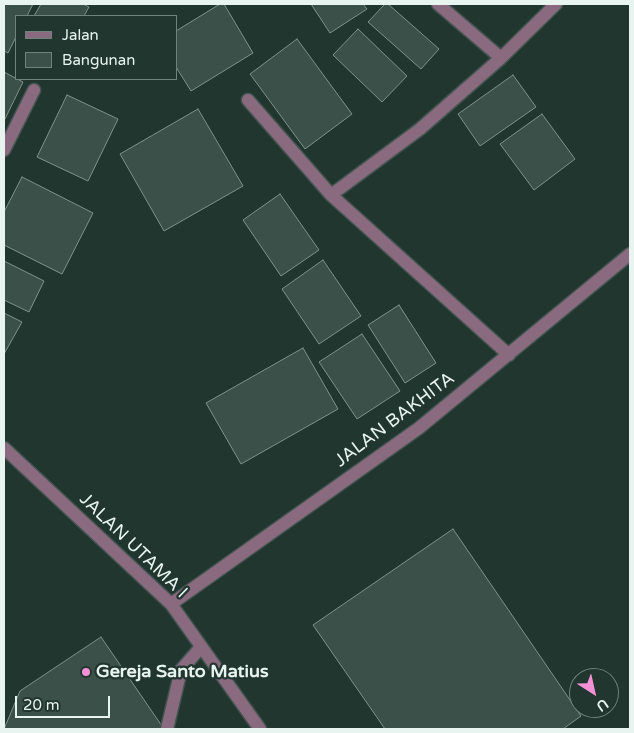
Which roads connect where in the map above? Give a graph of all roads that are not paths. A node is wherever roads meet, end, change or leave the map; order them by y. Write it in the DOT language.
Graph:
graph roads {
  1 [pos="438,4"];
  2 [pos="556,4"];
  3 [pos="500,58"];
  4 [pos="34,90"];
  5 [pos="248,100"];
  6 [pos="4,150"];
  7 [pos="331,195"];
  8 [pos="630,254"];
  9 [pos="508,355"];
  10 [pos="4,448"];
  11 [pos="171,604"];
  12 [pos="201,647"];
  13 [pos="167,729"];
  14 [pos="260,729"];
  1 -- 3 [label="street"];
  2 -- 3 [label="street"];
  3 -- 7 [label="street"];
  4 -- 6 [label="street"];
  5 -- 7 [label="street"];
  7 -- 9 [label="street"];
  8 -- 9 [label="street, JALAN BAKHITA"];
  9 -- 11 [label="street, JALAN BAKHITA"];
  10 -- 11 [label="street, JALAN UTAMA I"];
  11 -- 12 [label="street, JALAN UTAMA I"];
  12 -- 13 [label="street"];
  12 -- 14 [label="street, JALAN UTAMA I"];
}
